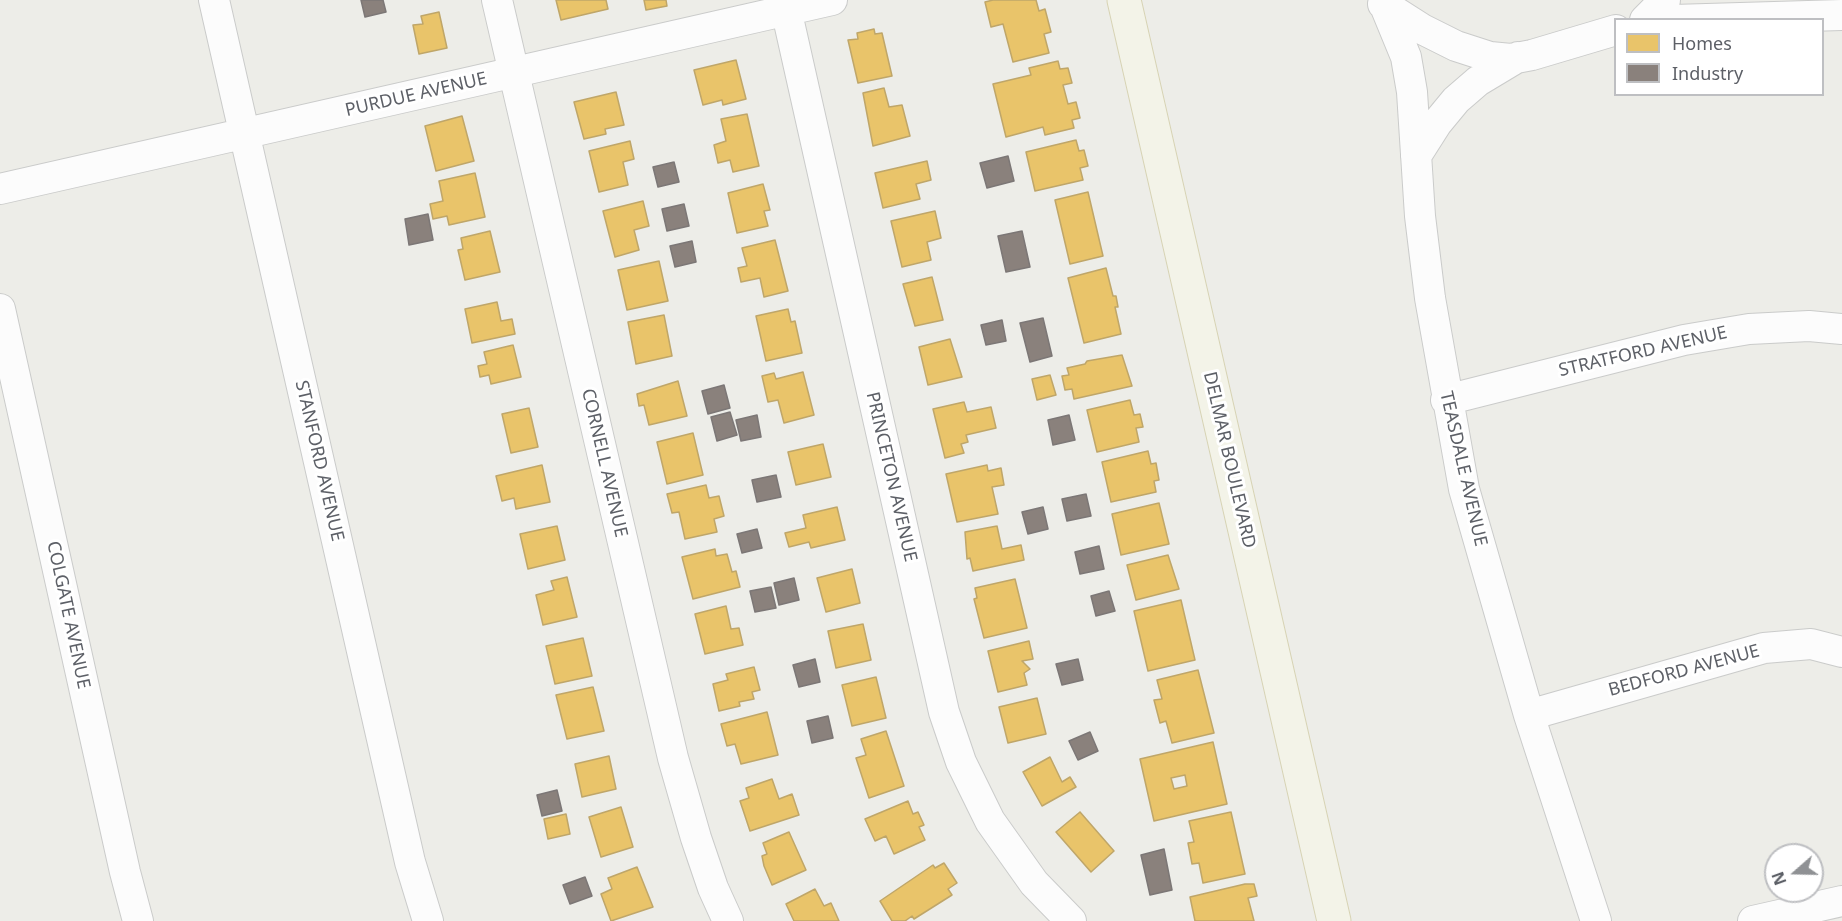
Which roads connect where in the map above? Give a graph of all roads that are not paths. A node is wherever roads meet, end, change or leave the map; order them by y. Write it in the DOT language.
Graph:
graph roads {
  1 [pos="214,0"];
  2 [pos="497,0"];
  3 [pos="832,0"];
  4 [pos="1125,0"];
  5 [pos="1665,0"];
  6 [pos="1382,3"];
  7 [pos="785,5"];
  8 [pos="1832,10"];
  9 [pos="1647,18"];
  10 [pos="1705,18"];
  11 [pos="1614,31"];
  12 [pos="1518,57"];
  13 [pos="514,73"];
  14 [pos="245,133"];
  15 [pos="1416,156"];
  16 [pos="0,189"];
  17 [pos="0,309"];
  18 [pos="1842,329"];
  19 [pos="1446,400"];
  20 [pos="1842,652"];
  21 [pos="1529,715"];
  22 [pos="1842,901"];
  23 [pos="138,921"];
  24 [pos="428,921"];
  25 [pos="728,921"];
  26 [pos="1071,921"];
  27 [pos="1334,921"];
  28 [pos="1596,921"];
  29 [pos="1753,921"];
  1 -- 14 [label="street, STANFORD AVENUE"];
  2 -- 13 [label="street, CORNELL AVENUE"];
  3 -- 7 [label="street, PURDUE AVENUE"];
  4 -- 27 [label="main road, DELMAR BOULEVARD"];
  5 -- 9 [label="street"];
  6 -- 12 [label="street"];
  6 -- 15 [label="street, TEASDALE AVENUE"];
  7 -- 13 [label="street, PURDUE AVENUE"];
  7 -- 26 [label="street, PRINCETON AVENUE"];
  8 -- 10 [label="street"];
  11 -- 12 [label="street"];
  12 -- 15 [label="street"];
  13 -- 14 [label="street, PURDUE AVENUE"];
  13 -- 25 [label="street, CORNELL AVENUE"];
  14 -- 16 [label="street, PURDUE AVENUE"];
  14 -- 24 [label="street, STANFORD AVENUE"];
  15 -- 19 [label="street, TEASDALE AVENUE"];
  17 -- 23 [label="street, COLGATE AVENUE"];
  18 -- 19 [label="street, STRATFORD AVENUE"];
  19 -- 21 [label="street, TEASDALE AVENUE"];
  20 -- 21 [label="street, BEDFORD AVENUE"];
  21 -- 28 [label="street, TEASDALE AVENUE"];
  22 -- 29 [label="street"];
}
